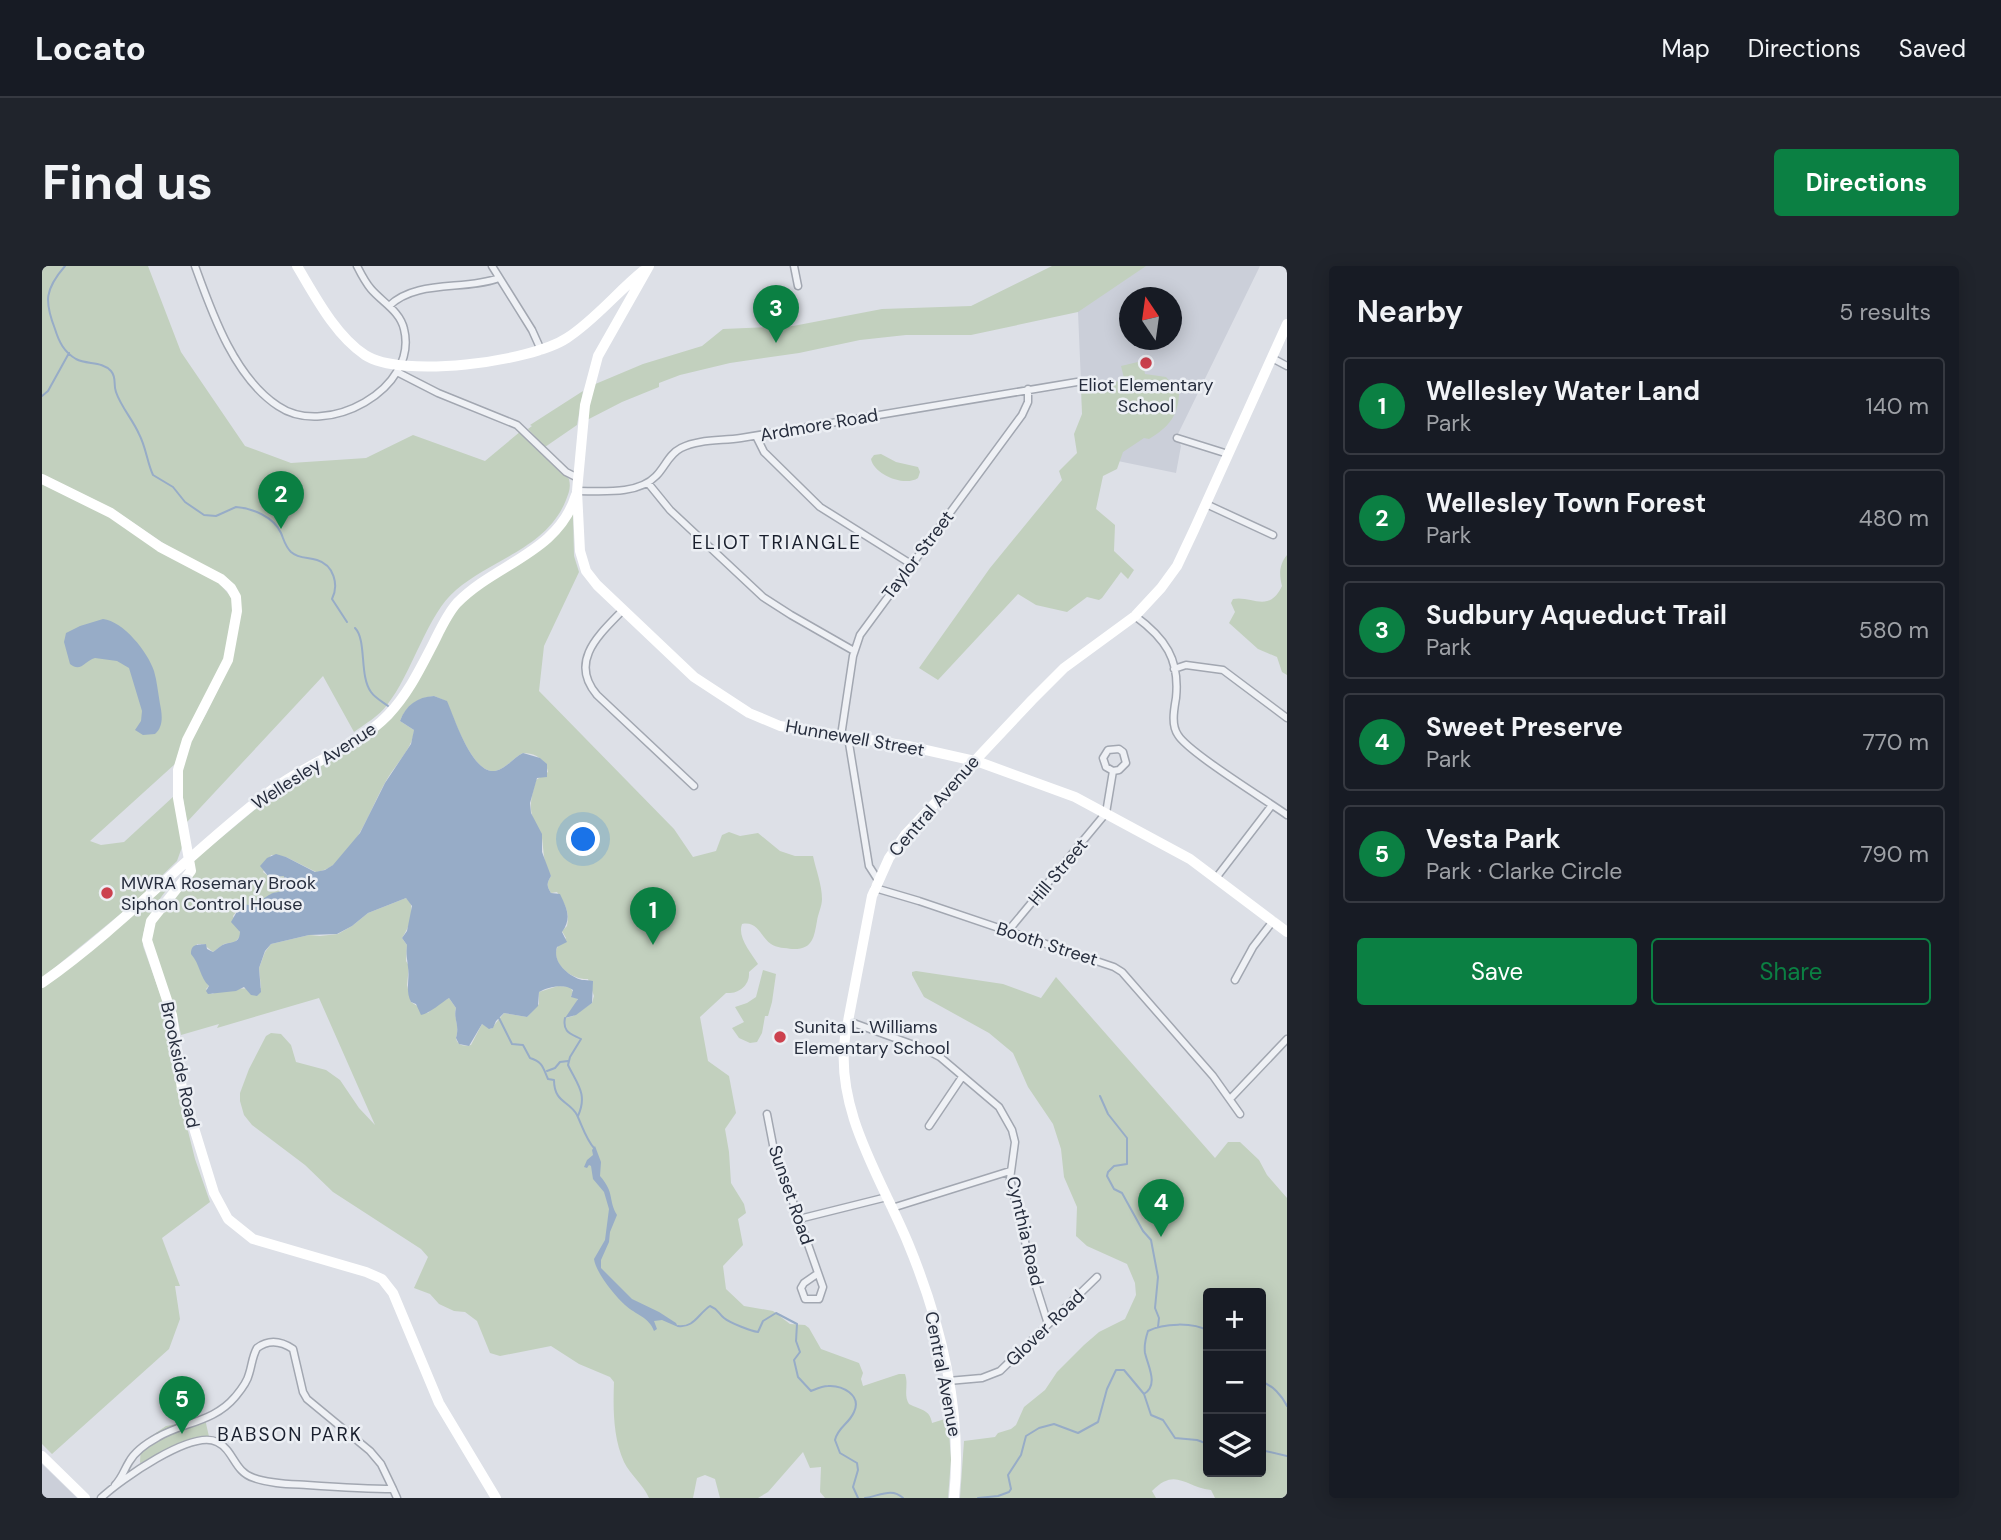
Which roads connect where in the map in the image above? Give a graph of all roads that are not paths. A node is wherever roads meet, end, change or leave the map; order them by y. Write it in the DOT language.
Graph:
graph roads {
  1 [pos="195,266"];
  2 [pos="297,266"];
  3 [pos="357,266"];
  4 [pos="492,266"];
  5 [pos="648,266"];
  6 [pos="659,266"];
  7 [pos="793,266"];
  8 [pos="642,277"];
  9 [pos="499,278"];
  10 [pos="798,286"];
  11 [pos="389,306"];
  12 [pos="604,306"];
  13 [pos="621,312"];
  14 [pos="1287,324"];
  15 [pos="541,349"];
  16 [pos="1272,358"];
  17 [pos="1287,366"];
  18 [pos="399,368"];
  19 [pos="1077,382"];
  20 [pos="1028,389"];
  21 [pos="756,436"];
  22 [pos="1177,438"];
  23 [pos="1228,454"];
  24 [pos="578,478"];
  25 [pos="42,479"];
  26 [pos="648,483"];
  27 [pos="577,491"];
  28 [pos="1206,503"];
  29 [pos="1273,535"];
  30 [pos="911,565"];
  31 [pos="623,610"];
  32 [pos="1135,616"];
  33 [pos="854,651"];
  34 [pos="1174,669"];
  35 [pos="1287,718"];
  36 [pos="845,736"];
  37 [pos="974,761"];
  38 [pos="1113,771"];
  39 [pos="694,786"];
  40 [pos="1272,804"];
  41 [pos="1106,813"];
  42 [pos="1287,815"];
  43 [pos="188,861"];
  44 [pos="1216,878"];
  45 [pos="876,884"];
  46 [pos="1273,921"];
  47 [pos="1008,931"];
  48 [pos="1287,932"];
  49 [pos="1235,980"];
  50 [pos="42,983"];
  51 [pos="848,1021"];
  52 [pos="1287,1039"];
  53 [pos="962,1077"];
  54 [pos="1230,1099"];
  55 [pos="767,1114"];
  56 [pos="1240,1114"];
  57 [pos="929,1126"];
  58 [pos="1010,1171"];
  59 [pos="887,1197"];
  60 [pos="892,1208"];
  61 [pos="799,1219"];
  62 [pos="817,1274"];
  63 [pos="1097,1277"];
  64 [pos="1048,1324"];
  65 [pos="948,1381"];
  66 [pos="200,1422"];
  67 [pos="197,1440"];
  68 [pos="42,1456"];
  69 [pos="115,1485"];
  70 [pos="393,1489"];
  71 [pos="85,1498"];
  72 [pos="101,1498"];
  73 [pos="397,1498"];
  74 [pos="496,1498"];
  75 [pos="954,1498"];
  1 -- 18 [label="street"];
  2 -- 18 [label="main road"];
  3 -- 11 [label="street"];
  4 -- 9 [label="street"];
  5 -- 8 [label="main road, Hunnewell Street"];
  5 -- 12 [label="main road"];
  6 -- 8 [label="main road"];
  7 -- 10 [label="street"];
  8 -- 13 [label="main road, Hunnewell Street"];
  9 -- 11 [label="street"];
  9 -- 15 [label="street"];
  11 -- 18 [label="street"];
  12 -- 13 [label="main road"];
  12 -- 15 [label="main road"];
  13 -- 24 [label="main road, Hunnewell Street"];
  14 -- 16 [label="main road, Central Avenue"];
  15 -- 18 [label="main road"];
  16 -- 17 [label="street"];
  16 -- 23 [label="main road, Central Avenue"];
  18 -- 24 [label="street"];
  19 -- 20 [label="street, Ardmore Road"];
  20 -- 21 [label="street, Ardmore Road"];
  20 -- 30 [label="street, Taylor Street"];
  21 -- 26 [label="street, Ardmore Road"];
  21 -- 30 [label="street"];
  22 -- 23 [label="street"];
  23 -- 28 [label="main road, Central Avenue"];
  24 -- 27 [label="main road, Hunnewell Street"];
  25 -- 43 [label="main road, Brookside Road"];
  26 -- 27 [label="street"];
  26 -- 33 [label="street"];
  27 -- 31 [label="main road, Hunnewell Street"];
  27 -- 43 [label="main road, Wellesley Avenue"];
  28 -- 29 [label="street"];
  28 -- 32 [label="main road, Central Avenue"];
  30 -- 33 [label="street, Taylor Street"];
  31 -- 36 [label="main road, Hunnewell Street"];
  31 -- 39 [label="street"];
  32 -- 34 [label="street"];
  32 -- 37 [label="main road, Central Avenue"];
  33 -- 36 [label="street, Taylor Street"];
  34 -- 35 [label="street"];
  34 -- 40 [label="street"];
  36 -- 37 [label="main road, Hunnewell Street"];
  36 -- 45 [label="street, Taylor Street"];
  37 -- 41 [label="main road, Hunnewell Street"];
  37 -- 45 [label="main road, Central Avenue"];
  38 -- 41 [label="street"];
  40 -- 42 [label="street"];
  40 -- 44 [label="street"];
  41 -- 44 [label="main road, Hunnewell Street"];
  41 -- 47 [label="street, Hill Street"];
  43 -- 50 [label="main road, Wellesley Avenue"];
  43 -- 74 [label="main road, Brookside Road"];
  44 -- 46 [label="main road, Hunnewell Street"];
  45 -- 47 [label="street, Booth Street"];
  45 -- 51 [label="main road, Central Avenue"];
  46 -- 48 [label="main road, Hunnewell Street"];
  46 -- 49 [label="street"];
  47 -- 54 [label="street, Booth Street"];
  51 -- 53 [label="street, Cynthia Road"];
  51 -- 59 [label="main road, Central Avenue"];
  52 -- 54 [label="street"];
  53 -- 57 [label="street"];
  53 -- 58 [label="street, Cynthia Road"];
  54 -- 56 [label="street, Booth Street"];
  55 -- 61 [label="street, Sunset Road"];
  58 -- 60 [label="street"];
  58 -- 64 [label="street, Cynthia Road"];
  59 -- 60 [label="main road, Central Avenue"];
  59 -- 61 [label="street"];
  60 -- 65 [label="main road, Central Avenue"];
  61 -- 62 [label="street, Sunset Road"];
  63 -- 64 [label="street, Glover Road"];
  64 -- 65 [label="street, Glover Road"];
  65 -- 75 [label="main road, Central Avenue"];
  66 -- 67 [label="street"];
  66 -- 69 [label="street"];
  66 -- 70 [label="street"];
  67 -- 69 [label="street"];
  67 -- 70 [label="street"];
  68 -- 71 [label="main road"];
  69 -- 72 [label="street"];
  70 -- 73 [label="street"];
}
